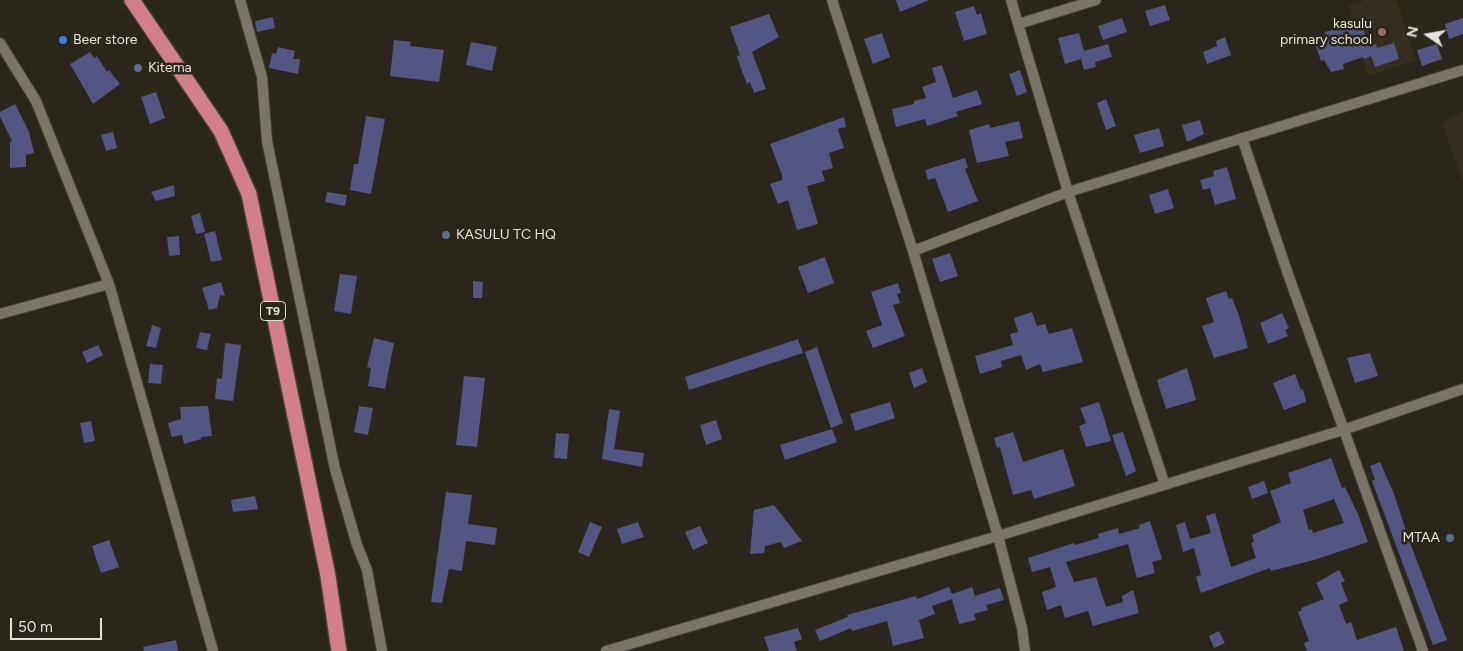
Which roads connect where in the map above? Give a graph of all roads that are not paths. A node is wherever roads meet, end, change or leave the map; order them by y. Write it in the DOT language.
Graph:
graph roads {
  1 [pos="132,0"];
  2 [pos="240,0"];
  3 [pos="832,0"];
  4 [pos="1011,0"];
  5 [pos="1096,0"];
  6 [pos="1018,24"];
  7 [pos="0,43"];
  8 [pos="1463,70"];
  9 [pos="1242,138"];
  10 [pos="1068,192"];
  11 [pos="913,251"];
  12 [pos="109,284"];
  13 [pos="0,314"];
  14 [pos="1463,389"];
  15 [pos="1343,430"];
  16 [pos="1165,485"];
  17 [pos="998,536"];
  18 [pos="213,651"];
  19 [pos="339,651"];
  20 [pos="382,651"];
  21 [pos="606,651"];
  22 [pos="1025,651"];
  23 [pos="1423,651"];
  1 -- 19 [label="highway, T9"];
  2 -- 20 [label="street"];
  3 -- 11 [label="street"];
  4 -- 6 [label="street"];
  5 -- 6 [label="street"];
  6 -- 10 [label="street"];
  7 -- 12 [label="street"];
  8 -- 9 [label="street"];
  9 -- 10 [label="street"];
  9 -- 15 [label="street"];
  10 -- 11 [label="street"];
  10 -- 16 [label="street"];
  11 -- 17 [label="street"];
  12 -- 13 [label="street"];
  12 -- 18 [label="street"];
  14 -- 15 [label="street"];
  15 -- 16 [label="street"];
  15 -- 23 [label="street"];
  16 -- 17 [label="street"];
  17 -- 21 [label="street"];
  17 -- 22 [label="street"];
}
